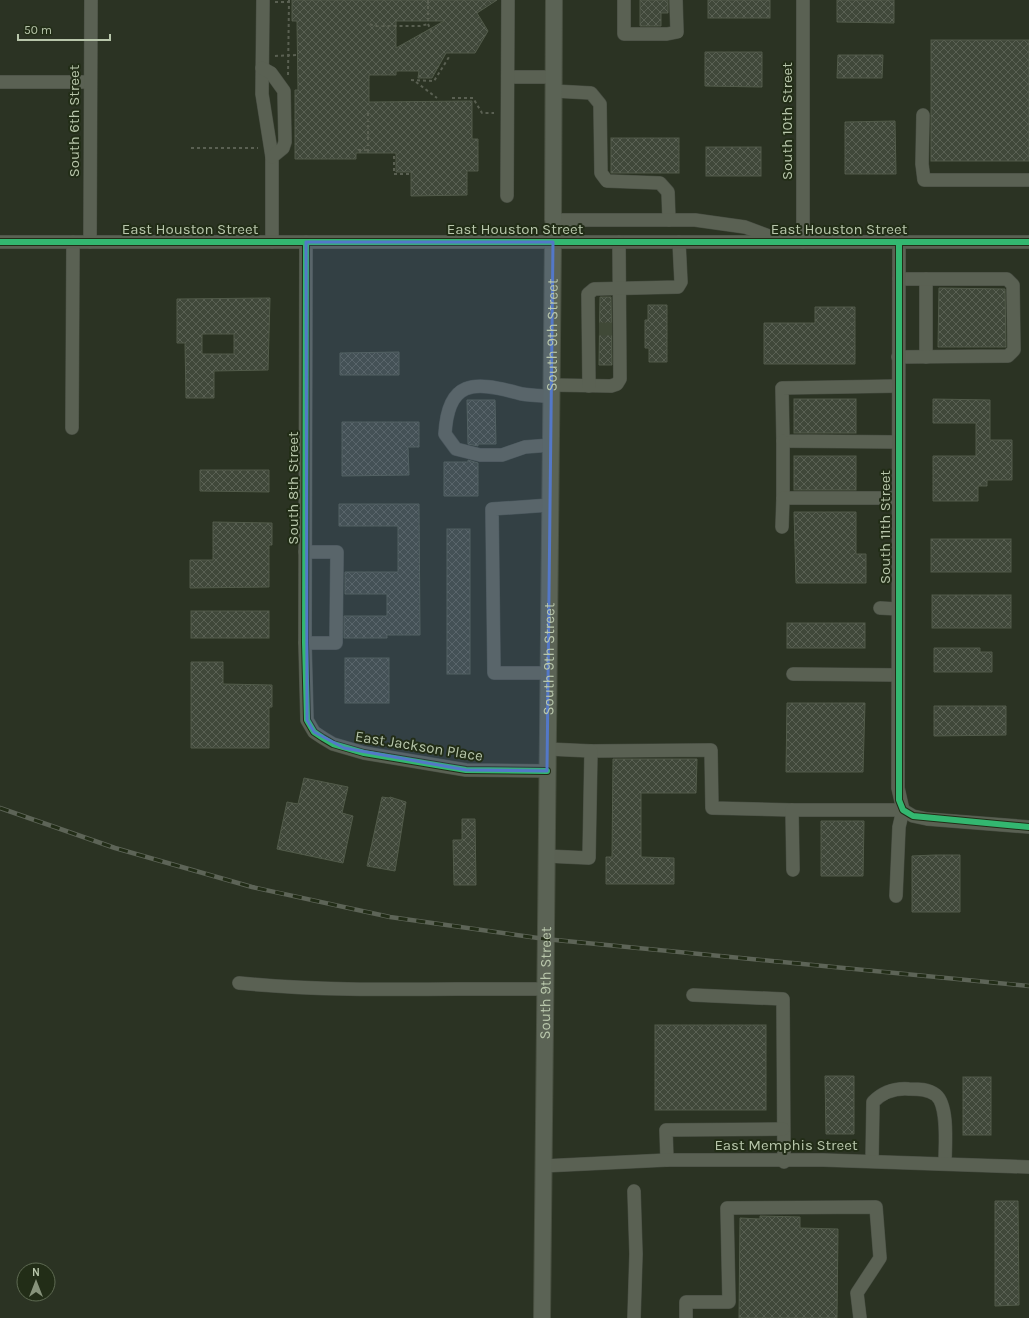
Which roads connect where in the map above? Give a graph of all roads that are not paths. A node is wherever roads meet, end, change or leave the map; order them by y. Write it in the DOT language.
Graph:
graph roads {
  1 [pos="91,0"];
  2 [pos="508,0"];
  3 [pos="554,0"];
  4 [pos="624,0"];
  5 [pos="676,0"];
  6 [pos="803,0"];
  7 [pos="267,1"];
  8 [pos="262,63"];
  9 [pos="508,77"];
  10 [pos="0,82"];
  11 [pos="90,82"];
  12 [pos="554,84"];
  13 [pos="923,115"];
  14 [pos="272,161"];
  15 [pos="1029,180"];
  16 [pos="508,196"];
  17 [pos="553,220"];
  18 [pos="669,220"];
  19 [pos="0,242"];
  20 [pos="73,242"];
  21 [pos="90,242"];
  22 [pos="272,242"];
  23 [pos="306,242"];
  24 [pos="553,242"];
  25 [pos="619,242"];
  26 [pos="679,242"];
  27 [pos="785,242"];
  28 [pos="803,242"];
  29 [pos="1029,242"];
  30 [pos="898,243"];
  31 [pos="898,279"];
  32 [pos="926,279"];
  33 [pos="620,289"];
  34 [pos="605,329"];
  35 [pos="898,357"];
  36 [pos="926,357"];
  37 [pos="589,386"];
  38 [pos="898,386"];
  39 [pos="551,391"];
  40 [pos="72,428"];
  41 [pos="783,441"];
  42 [pos="898,442"];
  43 [pos="551,445"];
  44 [pos="783,498"];
  45 [pos="898,498"];
  46 [pos="550,506"];
  47 [pos="782,527"];
  48 [pos="305,552"];
  49 [pos="880,608"];
  50 [pos="898,609"];
  51 [pos="305,643"];
  52 [pos="548,672"];
  53 [pos="793,674"];
  54 [pos="898,675"];
  55 [pos="314,732"];
  56 [pos="548,749"];
  57 [pos="591,751"];
  58 [pos="547,771"];
  59 [pos="792,810"];
  60 [pos="902,810"];
  61 [pos="1029,827"];
  62 [pos="546,856"];
  63 [pos="793,870"];
  64 [pos="896,896"];
  65 [pos="239,983"];
  66 [pos="545,989"];
  67 [pos="694,995"];
  68 [pos="783,1129"];
  69 [pos="667,1160"];
  70 [pos="872,1161"];
  71 [pos="784,1162"];
  72 [pos="945,1163"];
  73 [pos="543,1166"];
  74 [pos="1029,1167"];
  75 [pos="634,1191"];
  76 [pos="542,1318"];
  77 [pos="634,1318"];
  78 [pos="686,1318"];
  79 [pos="860,1318"];
  1 -- 11 [label="street, South 6th Street"];
  2 -- 9 [label="street"];
  3 -- 12 [label="main road, South 9th Street"];
  4 -- 5 [label="street"];
  6 -- 28 [label="street, South 10th Street"];
  7 -- 8 [label="street"];
  8 -- 14 [label="street"];
  8 -- 14 [label="street"];
  9 -- 12 [label="street"];
  9 -- 16 [label="street"];
  10 -- 11 [label="street"];
  11 -- 21 [label="street, South 6th Street"];
  12 -- 17 [label="main road, South 9th Street"];
  12 -- 18 [label="street"];
  13 -- 15 [label="street"];
  14 -- 22 [label="street"];
  17 -- 18 [label="street"];
  17 -- 24 [label="street, South 9th Street"];
  18 -- 27 [label="street"];
  19 -- 20 [label="street, East Houston Street"];
  20 -- 21 [label="street, East Houston Street"];
  20 -- 40 [label="street"];
  21 -- 22 [label="street, East Houston Street"];
  22 -- 23 [label="street, East Houston Street"];
  23 -- 24 [label="street, East Houston Street"];
  23 -- 48 [label="street, South 8th Street"];
  24 -- 25 [label="street, East Houston Street"];
  24 -- 39 [label="main road, South 9th Street"];
  25 -- 26 [label="street, East Houston Street"];
  25 -- 33 [label="street"];
  26 -- 27 [label="street, East Houston Street"];
  26 -- 33 [label="street"];
  27 -- 28 [label="street, East Houston Street"];
  28 -- 30 [label="street, East Houston Street"];
  29 -- 30 [label="street, East Houston Street"];
  30 -- 31 [label="street, South 11th Street"];
  31 -- 32 [label="street"];
  31 -- 35 [label="street, South 11th Street"];
  32 -- 36 [label="street"];
  32 -- 36 [label="street"];
  33 -- 34 [label="street"];
  33 -- 34 [label="street"];
  34 -- 37 [label="street"];
  34 -- 37 [label="street"];
  35 -- 36 [label="street"];
  35 -- 38 [label="street, South 11th Street"];
  37 -- 39 [label="street"];
  38 -- 41 [label="street"];
  38 -- 42 [label="street, South 11th Street"];
  39 -- 43 [label="main road, South 9th Street"];
  39 -- 43 [label="street"];
  41 -- 42 [label="street"];
  41 -- 44 [label="street"];
  42 -- 45 [label="street, South 11th Street"];
  43 -- 46 [label="main road, South 9th Street"];
  44 -- 45 [label="street"];
  44 -- 47 [label="street"];
  45 -- 50 [label="street, South 11th Street"];
  46 -- 52 [label="main road, South 9th Street"];
  46 -- 52 [label="street"];
  48 -- 51 [label="street, South 8th Street"];
  48 -- 51 [label="street"];
  49 -- 50 [label="street"];
  50 -- 54 [label="street, South 11th Street"];
  51 -- 55 [label="street, South 8th Street"];
  52 -- 56 [label="main road, South 9th Street"];
  53 -- 54 [label="street"];
  54 -- 60 [label="street, South 11th Street"];
  55 -- 58 [label="street, East Jackson Place"];
  56 -- 57 [label="street"];
  56 -- 58 [label="main road, South 9th Street"];
  57 -- 59 [label="street"];
  57 -- 62 [label="street"];
  58 -- 62 [label="main road, South 9th Street"];
  59 -- 60 [label="street"];
  59 -- 63 [label="street"];
  60 -- 61 [label="street"];
  60 -- 64 [label="street, South 11th Street"];
  62 -- 66 [label="main road, South 9th Street"];
  65 -- 66 [label="street"];
  66 -- 73 [label="main road, South 9th Street"];
  67 -- 68 [label="street"];
  68 -- 69 [label="street"];
  68 -- 71 [label="street"];
  69 -- 71 [label="street, East Memphis Street"];
  69 -- 73 [label="street, East Memphis Street"];
  70 -- 71 [label="street, East Memphis Street"];
  70 -- 72 [label="street, East Memphis Street"];
  70 -- 72 [label="street"];
  72 -- 74 [label="street, East Memphis Street"];
  73 -- 76 [label="main road, South 9th Street"];
  75 -- 77 [label="street"];
  78 -- 79 [label="street"];
}
